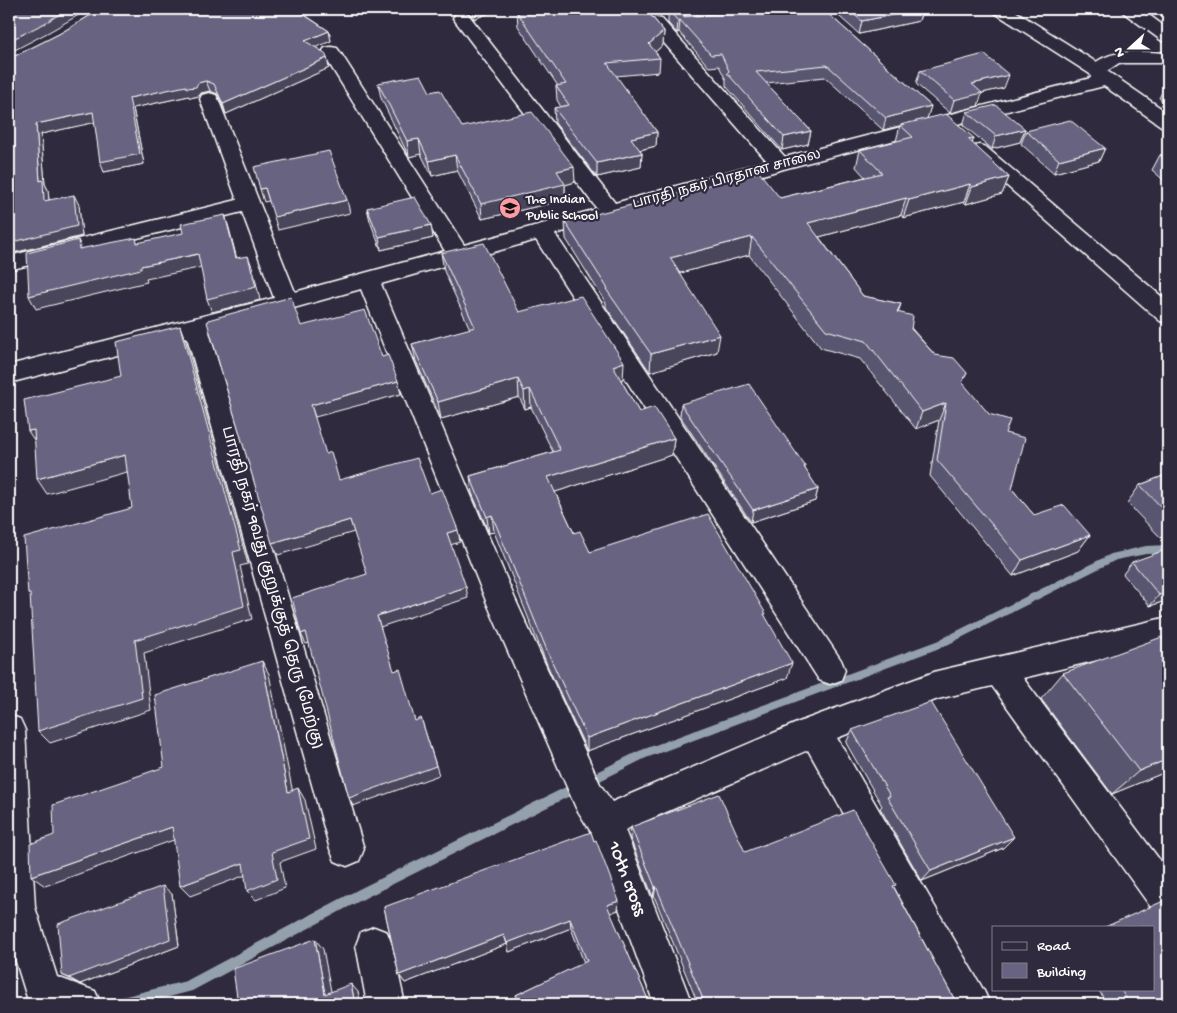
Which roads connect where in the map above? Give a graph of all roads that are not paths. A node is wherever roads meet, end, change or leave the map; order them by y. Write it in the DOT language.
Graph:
graph roads {
  1 [pos="1001,9"];
  2 [pos="1130,9"];
  3 [pos="462,18"];
  4 [pos="656,23"];
  5 [pos="1168,37"];
  6 [pos="331,52"];
  7 [pos="1168,58"];
  8 [pos="1099,73"];
  9 [pos="209,99"];
  10 [pos="939,116"];
  11 [pos="1168,122"];
  12 [pos="780,164"];
  13 [pos="250,204"];
  14 [pos="610,212"];
  15 [pos="541,230"];
  16 [pos="458,254"];
  17 [pos="9,263"];
  18 [pos="368,279"];
  19 [pos="287,302"];
  20 [pos="1168,314"];
  21 [pos="196,327"];
  22 [pos="9,374"];
  23 [pos="1168,630"];
  24 [pos="830,670"];
  25 [pos="999,671"];
  26 [pos="9,730"];
  27 [pos="815,732"];
  28 [pos="596,809"];
  29 [pos="347,849"];
  30 [pos="1168,900"];
  31 [pos="374,945"];
  32 [pos="82,1004"];
  33 [pos="386,1004"];
  34 [pos="673,1004"];
  35 [pos="971,1004"];
  1 -- 8 [label="street"];
  2 -- 5 [label="street"];
  3 -- 14 [label="street"];
  4 -- 12 [label="street"];
  6 -- 16 [label="street"];
  7 -- 8 [label="street, பாரதி நகர் பிரதான சாலை"];
  8 -- 10 [label="street, பாரதி நகர் பிரதான சாலை"];
  8 -- 11 [label="street"];
  9 -- 13 [label="street"];
  10 -- 12 [label="street, பாரதி நகர் பிரதான சாலை"];
  10 -- 20 [label="street"];
  12 -- 14 [label="street, பாரதி நகர் பிரதான சாலை"];
  13 -- 17 [label="street"];
  13 -- 19 [label="street"];
  14 -- 15 [label="street, பாரதி நகர் பிரதான சாலை"];
  15 -- 16 [label="street, பாரதி நகர் பிரதான சாலை"];
  15 -- 24 [label="street"];
  16 -- 18 [label="street, பாரதி நகர் பிரதான சாலை"];
  18 -- 19 [label="street, பாரதி நகர் பிரதான சாலை"];
  18 -- 28 [label="street, 10th cross"];
  19 -- 21 [label="street, பாரதி நகர் பிரதான சாலை"];
  21 -- 22 [label="street, பாரதி நகர் பிரதான சாலை"];
  21 -- 29 [label="street, பாரதி நகர் 9வது குறுக்குத் தெரு (மேற்கு)"];
  23 -- 25 [label="street"];
  25 -- 27 [label="street"];
  25 -- 30 [label="street"];
  26 -- 32 [label="street"];
  27 -- 28 [label="street"];
  27 -- 35 [label="street"];
  28 -- 34 [label="street, 10th cross"];
  31 -- 33 [label="street"];
}
